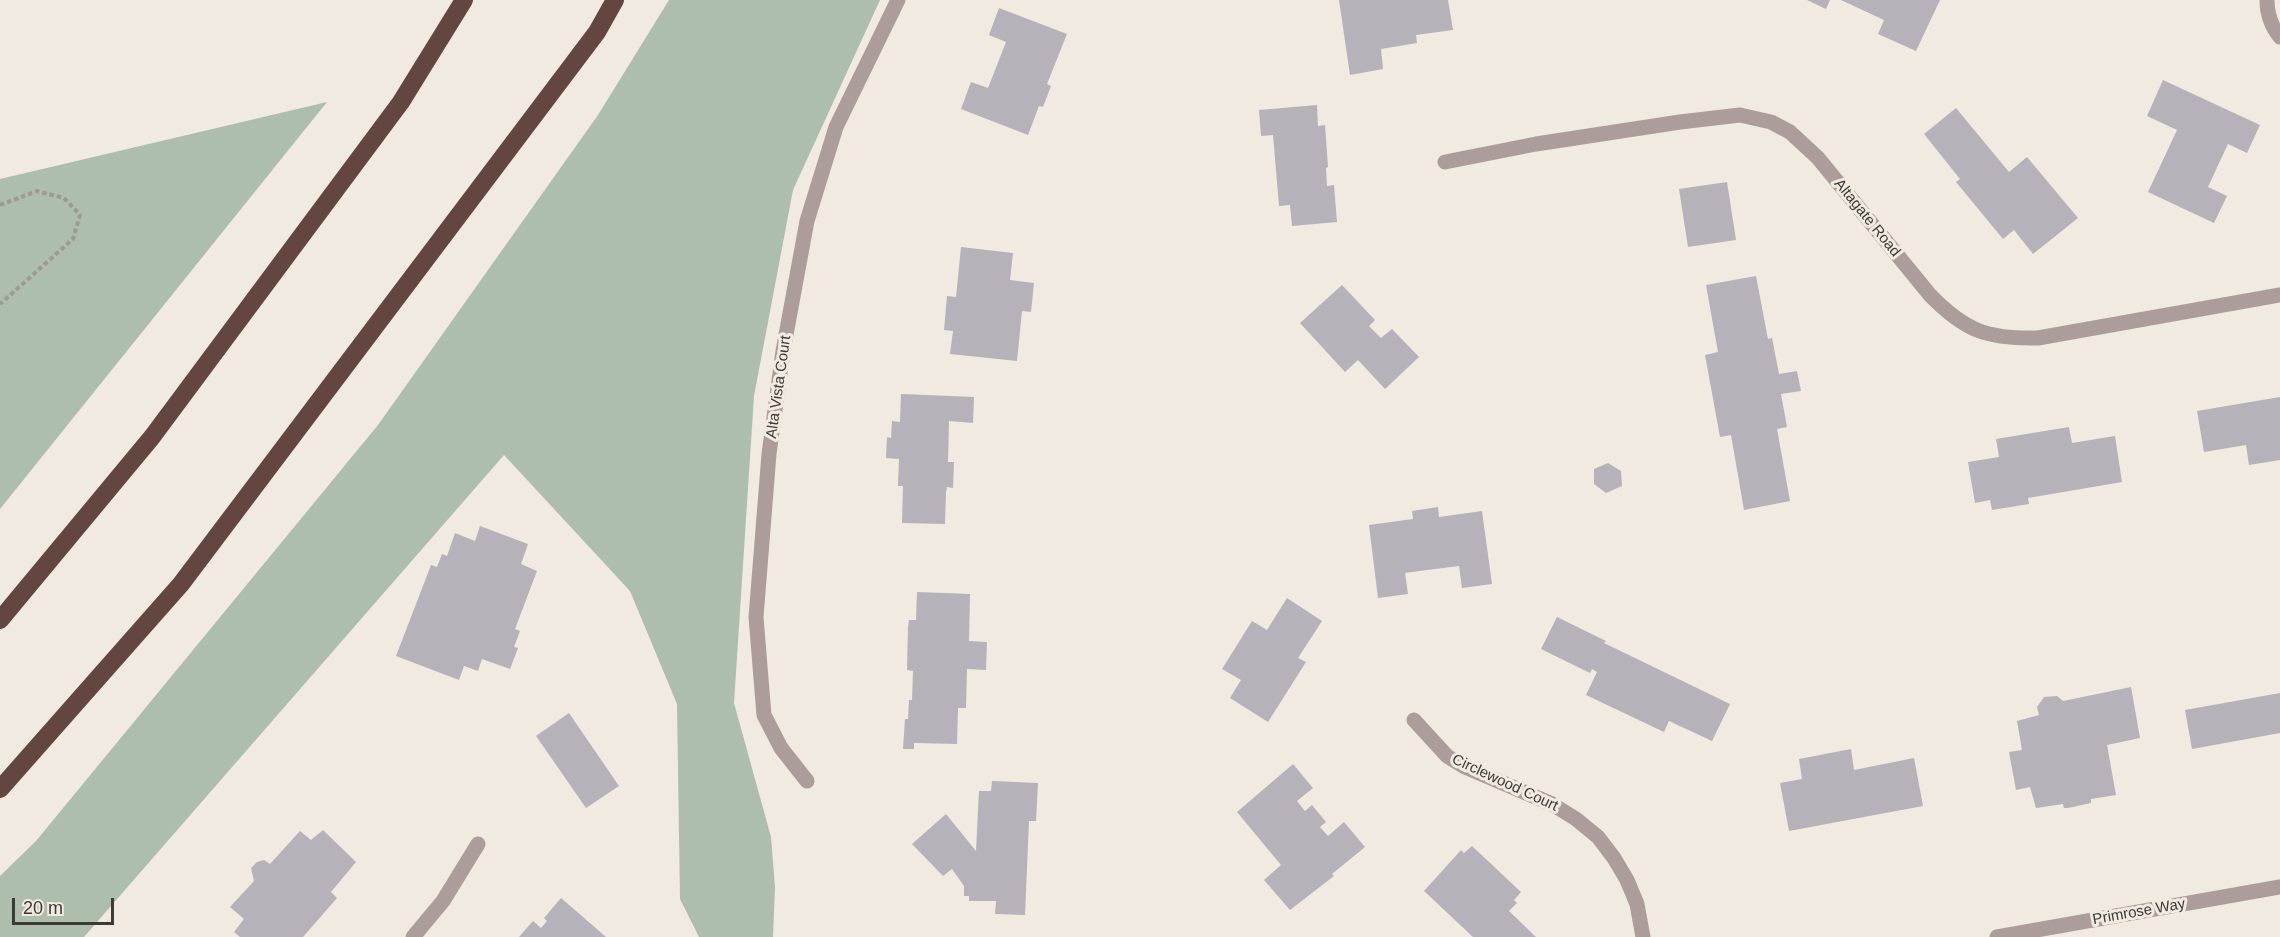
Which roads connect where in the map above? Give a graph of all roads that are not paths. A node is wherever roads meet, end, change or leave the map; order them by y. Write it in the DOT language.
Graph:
graph roads {
  1 [pos="464,0"];
  2 [pos="615,0"];
  3 [pos="898,0"];
  4 [pos="2267,0"];
  5 [pos="2280,37"];
  6 [pos="1445,162"];
  7 [pos="2280,295"];
  8 [pos="0,620"];
  9 [pos="1414,720"];
  10 [pos="807,781"];
  11 [pos="0,789"];
  12 [pos="478,844"];
  13 [pos="2280,887"];
  14 [pos="413,937"];
  15 [pos="1643,937"];
  16 [pos="1997,937"];
  1 -- 8 [label="highway"];
  2 -- 11 [label="highway"];
  3 -- 10 [label="street, Alta Vista Court"];
  4 -- 5 [label="street"];
  6 -- 7 [label="street, Altagate Road"];
  9 -- 15 [label="street, Circlewood Court"];
  12 -- 14 [label="street"];
  13 -- 16 [label="street, Primrose Way"];
}
